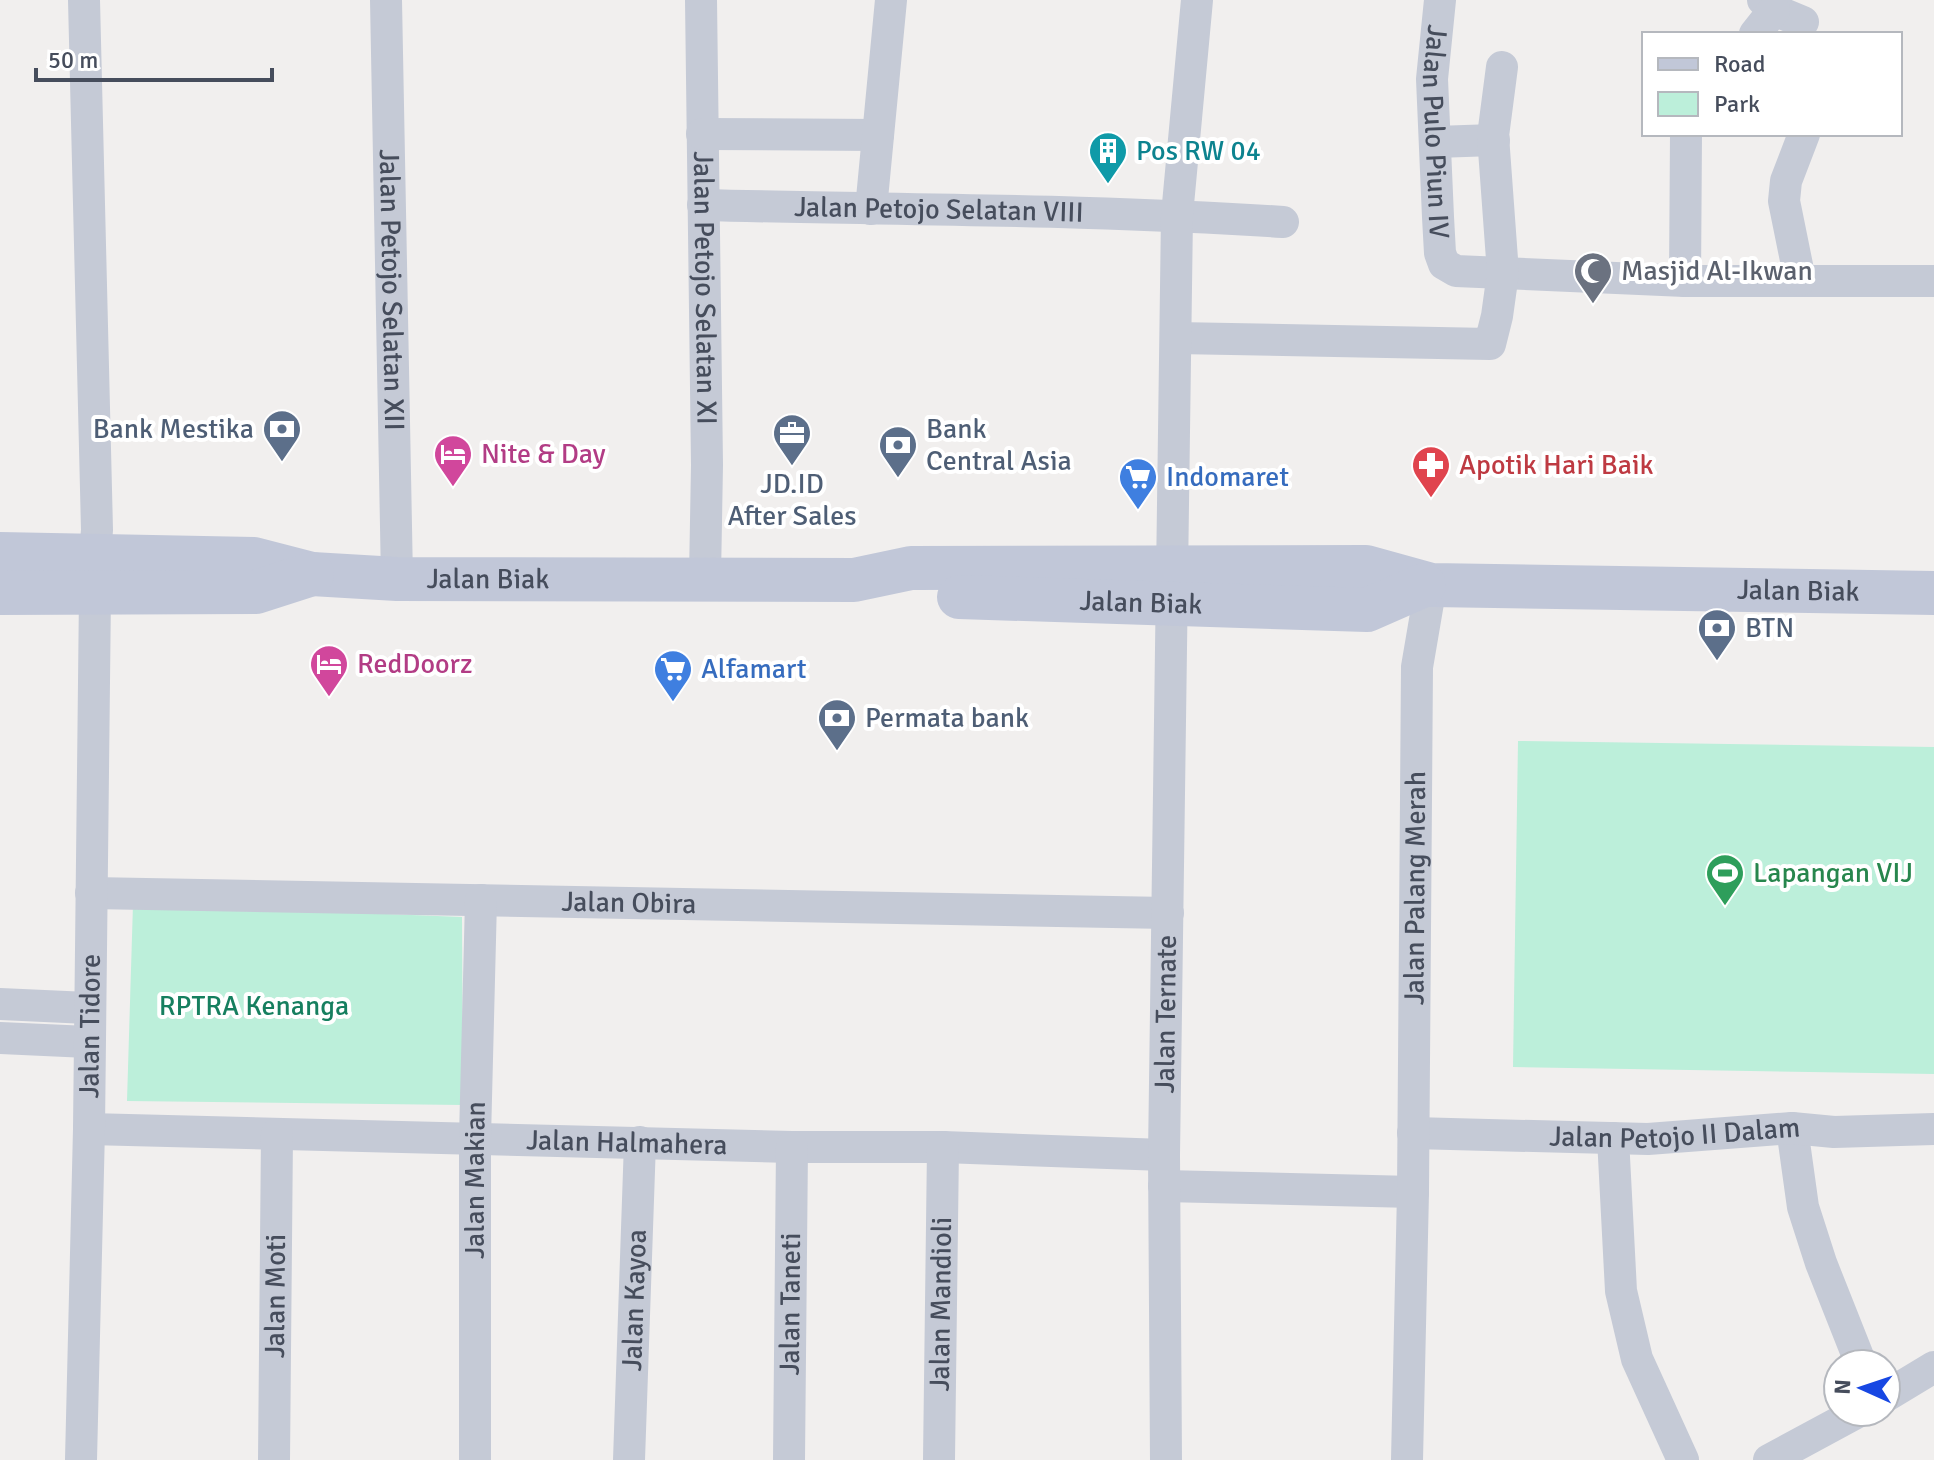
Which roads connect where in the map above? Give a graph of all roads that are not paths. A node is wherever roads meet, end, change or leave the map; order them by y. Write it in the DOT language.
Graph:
graph roads {
  1 [pos="84,0"];
  2 [pos="386,0"];
  3 [pos="701,0"];
  4 [pos="891,0"];
  5 [pos="1197,0"];
  6 [pos="1440,0"];
  7 [pos="1502,67"];
  8 [pos="702,134"];
  9 [pos="878,135"];
  10 [pos="1686,136"];
  11 [pos="1803,136"];
  12 [pos="1494,140"];
  13 [pos="1436,142"];
  14 [pos="703,205"];
  15 [pos="871,209"];
  16 [pos="1177,215"];
  17 [pos="1283,222"];
  18 [pos="1503,273"];
  19 [pos="1800,280"];
  20 [pos="1685,281"];
  21 [pos="1934,281"];
  22 [pos="1176,338"];
  23 [pos="0,554"];
  24 [pos="95,574"];
  25 [pos="705,577"];
  26 [pos="397,579"];
  27 [pos="1428,585"];
  28 [pos="1173,586"];
  29 [pos="0,593"];
  30 [pos="1934,593"];
  31 [pos="91,893"];
  32 [pos="481,900"];
  33 [pos="1168,913"];
  34 [pos="0,1004"];
  35 [pos="88,1008"];
  36 [pos="0,1038"];
  37 [pos="88,1042"];
  38 [pos="1792,1128"];
  39 [pos="89,1129"];
  40 [pos="1934,1129"];
  41 [pos="1413,1133"];
  42 [pos="277,1134"];
  43 [pos="475,1138"];
  44 [pos="1613,1138"];
  45 [pos="640,1142"];
  46 [pos="792,1147"];
  47 [pos="943,1147"];
  48 [pos="1164,1171"];
  49 [pos="1413,1192"];
  50 [pos="1855,1348"];
  51 [pos="1934,1367"];
  52 [pos="1902,1386"];
  53 [pos="1828,1428"];
  54 [pos="81,1460"];
  55 [pos="274,1460"];
  56 [pos="475,1460"];
  57 [pos="629,1460"];
  58 [pos="789,1460"];
  59 [pos="939,1460"];
  60 [pos="1166,1460"];
  61 [pos="1407,1460"];
  62 [pos="1683,1460"];
  63 [pos="1769,1460"];
  1 -- 24 [label="street, Jalan Tidore"];
  2 -- 26 [label="street, Jalan Petojo Selatan XII"];
  3 -- 8 [label="street, Jalan Petojo Selatan XI"];
  4 -- 9 [label="street"];
  5 -- 16 [label="street, Jalan Ternate"];
  6 -- 13 [label="street, Jalan Pulo Piun IV"];
  7 -- 12 [label="street"];
  8 -- 9 [label="street"];
  8 -- 14 [label="street, Jalan Petojo Selatan XI"];
  9 -- 15 [label="street"];
  10 -- 20 [label="street"];
  11 -- 19 [label="street"];
  12 -- 13 [label="street"];
  12 -- 18 [label="street"];
  13 -- 18 [label="street, Jalan Pulo Piun IV"];
  14 -- 15 [label="street, Jalan Petojo Selatan VIII"];
  14 -- 25 [label="street, Jalan Petojo Selatan XI"];
  15 -- 16 [label="street, Jalan Petojo Selatan VIII"];
  16 -- 17 [label="street, Jalan Petojo Selatan VIII"];
  16 -- 22 [label="street, Jalan Ternate"];
  18 -- 20 [label="street"];
  18 -- 22 [label="street"];
  19 -- 20 [label="street"];
  19 -- 21 [label="street"];
  22 -- 28 [label="street, Jalan Ternate"];
  23 -- 24 [label="main road, Jalan Biak"];
  24 -- 26 [label="main road, Jalan Biak"];
  24 -- 29 [label="main road, Jalan Biak"];
  24 -- 31 [label="street, Jalan Tidore"];
  25 -- 26 [label="main road, Jalan Biak"];
  25 -- 28 [label="main road, Jalan Biak"];
  27 -- 28 [label="main road, Jalan Biak"];
  27 -- 30 [label="main road, Jalan Biak"];
  27 -- 41 [label="street, Jalan Palang Merah"];
  28 -- 33 [label="street, Jalan Ternate"];
  31 -- 32 [label="street, Jalan Obira"];
  31 -- 35 [label="street, Jalan Tidore"];
  32 -- 33 [label="street, Jalan Obira"];
  32 -- 43 [label="street, Jalan Makian"];
  33 -- 48 [label="street, Jalan Ternate"];
  34 -- 35 [label="street"];
  35 -- 37 [label="street, Jalan Tidore"];
  36 -- 37 [label="street"];
  37 -- 39 [label="street, Jalan Tidore"];
  38 -- 40 [label="street, Jalan Petojo II Dalam"];
  38 -- 44 [label="street, Jalan Petojo II Dalam"];
  38 -- 50 [label="street"];
  39 -- 42 [label="street, Jalan Halmahera"];
  39 -- 54 [label="street, Jalan Tidore"];
  41 -- 44 [label="street, Jalan Petojo II Dalam"];
  41 -- 49 [label="street, Jalan Palang Merah"];
  42 -- 43 [label="street, Jalan Halmahera"];
  42 -- 55 [label="street, Jalan Moti"];
  43 -- 45 [label="street, Jalan Halmahera"];
  43 -- 56 [label="street, Jalan Makian"];
  44 -- 62 [label="street"];
  45 -- 46 [label="street, Jalan Halmahera"];
  45 -- 57 [label="street, Jalan Kayoa"];
  46 -- 47 [label="street, Jalan Halmahera"];
  46 -- 58 [label="street, Jalan Taneti"];
  47 -- 48 [label="street, Jalan Halmahera"];
  47 -- 59 [label="street, Jalan Mandioli"];
  48 -- 49 [label="street"];
  48 -- 60 [label="street, Jalan Ternate"];
  49 -- 61 [label="street, Jalan Palang Merah"];
  51 -- 52 [label="street"];
  53 -- 63 [label="street"];
}
